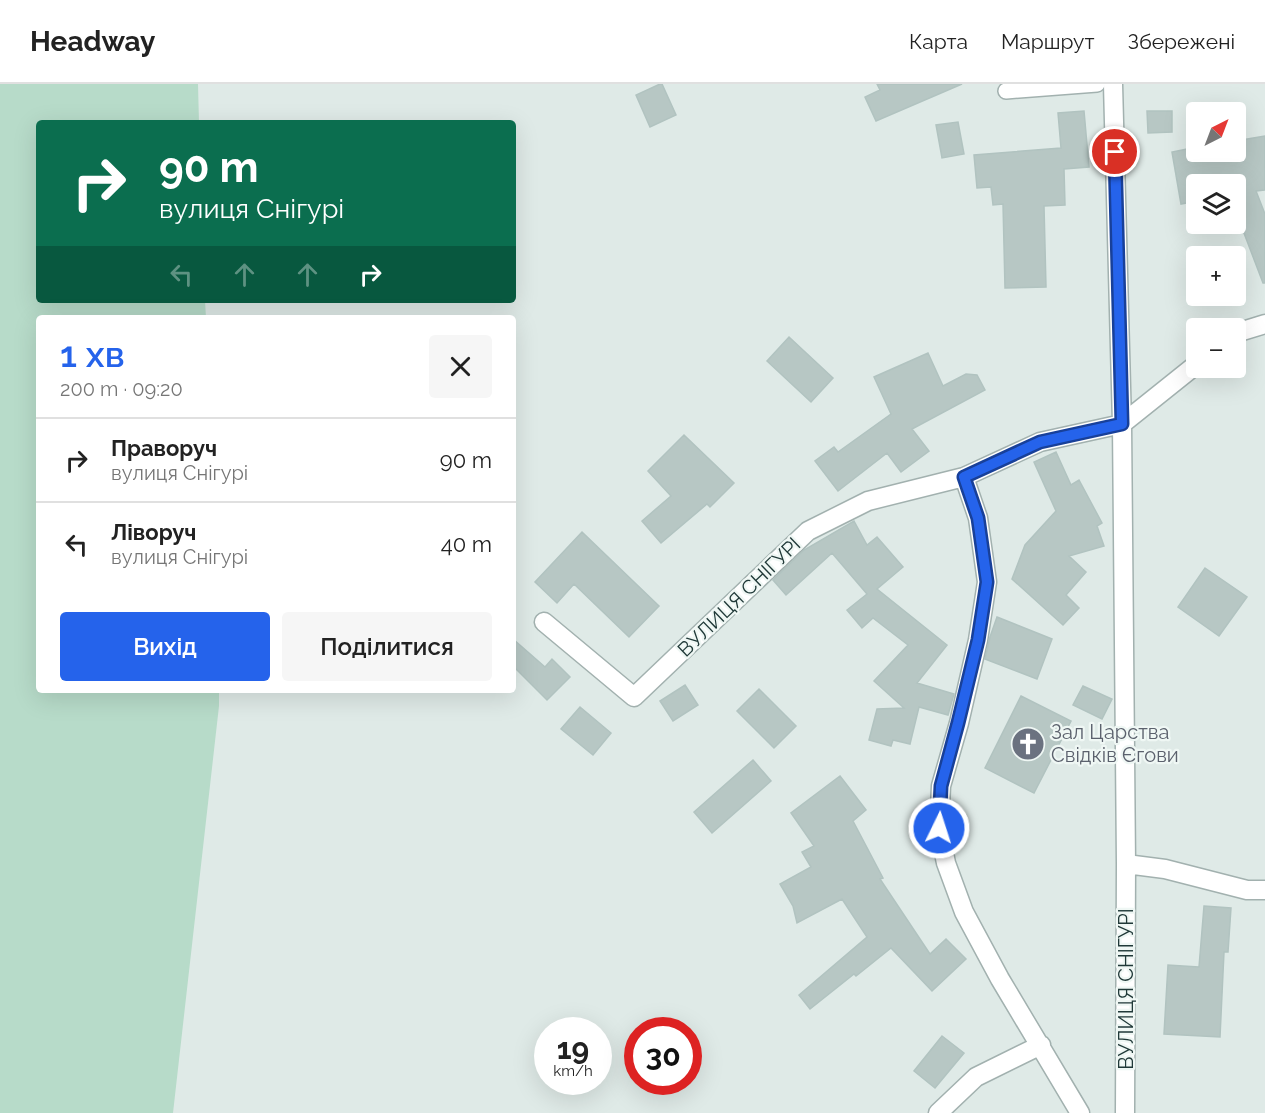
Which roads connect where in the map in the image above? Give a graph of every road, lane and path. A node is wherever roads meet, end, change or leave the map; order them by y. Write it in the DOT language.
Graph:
graph roads {
  1 [pos="1096,84"];
  2 [pos="1113,84"];
  3 [pos="1006,90"];
  4 [pos="1265,324"];
  5 [pos="1246,330"];
  6 [pos="1186,373"];
  7 [pos="1122,424"];
  8 [pos="964,477"];
  9 [pos="544,622"];
  10 [pos="1126,864"];
  11 [pos="1265,890"];
  12 [pos="1041,1045"];
  13 [pos="938,1113"];
  14 [pos="1080,1113"];
  15 [pos="1125,1113"];
  1 -- 3 [label="lane"];
  2 -- 7 [label="street, ВУЛИЦЯ СНІГУРІ"];
  4 -- 5 [label="street"];
  6 -- 7 [label="street, ВУЛИЦЯ СНІГУРІ"];
  7 -- 8 [label="street, ВУЛИЦЯ СНІГУРІ"];
  7 -- 10 [label="street, ВУЛИЦЯ СНІГУРІ"];
  8 -- 9 [label="street, ВУЛИЦЯ СНІГУРІ"];
  8 -- 12 [label="street"];
  10 -- 11 [label="street"];
  10 -- 15 [label="street, ВУЛИЦЯ СНІГУРІ"];
  12 -- 13 [label="street"];
  12 -- 14 [label="street"];
}
